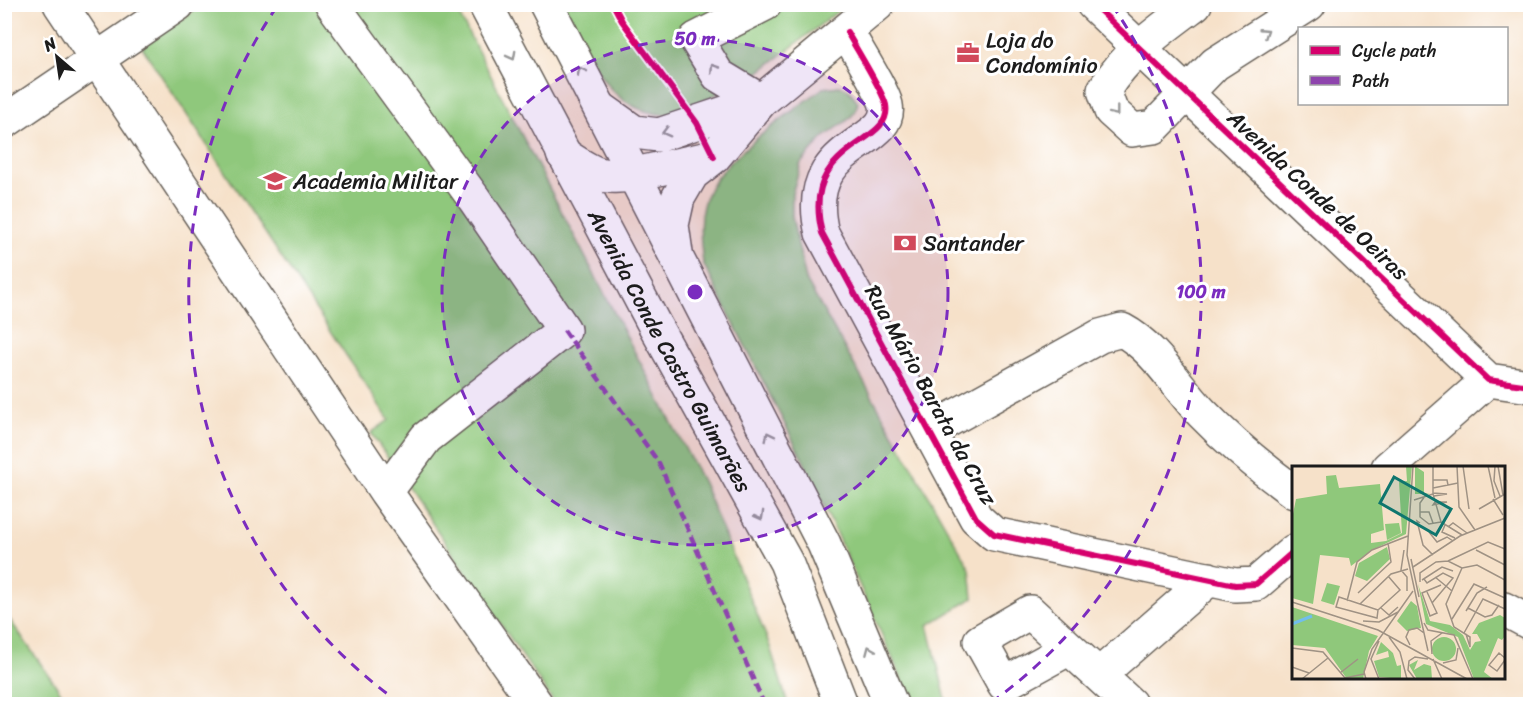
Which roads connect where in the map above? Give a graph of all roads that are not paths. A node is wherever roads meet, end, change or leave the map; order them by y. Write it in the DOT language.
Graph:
graph roads {
  1 [pos="60,4"];
  2 [pos="178,4"];
  3 [pos="332,4"];
  4 [pos="485,4"];
  5 [pos="546,4"];
  6 [pos="765,4"];
  7 [pos="878,4"];
  8 [pos="1093,4"];
  9 [pos="1195,4"];
  10 [pos="1309,4"];
  11 [pos="847,32"];
  12 [pos="1137,48"];
  13 [pos="98,59"];
  14 [pos="1187,96"];
  15 [pos="761,101"];
  16 [pos="600,108"];
  17 [pos="4,122"];
  18 [pos="563,154"];
  19 [pos="714,157"];
  20 [pos="635,174"];
  21 [pos="676,253"];
  22 [pos="1488,380"];
  23 [pos="1530,386"];
  24 [pos="929,431"];
  25 [pos="1390,466"];
  26 [pos="1292,491"];
  27 [pos="386,492"];
  28 [pos="1292,552"];
  29 [pos="1209,579"];
  30 [pos="1505,610"];
  31 [pos="1530,623"];
  32 [pos="1068,649"];
  33 [pos="1099,675"];
  34 [pos="536,705"];
  35 [pos="841,705"];
  36 [pos="891,705"];
  37 [pos="1131,705"];
  1 -- 13 [label="street"];
  2 -- 13 [label="street"];
  3 -- 27 [label="street"];
  4 -- 18 [label="street, Avenida Conde Castro Guimarães, one-way"];
  16 -- 5 [label="street, Avenida Conde Castro Guimarães, one-way"];
  15 -- 6 [label="street, one-way"];
  7 -- 11 [label="street"];
  8 -- 12 [label="street, Avenida Conde de Oeiras"];
  9 -- 12 [label="street"];
  14 -- 10 [label="street, one-way"];
  11 -- 15 [label="street"];
  11 -- 24 [label="street, Rua Mário Barata da Cruz"];
  12 -- 14 [label="street, Avenida Conde de Oeiras"];
  12 -- 14 [label="street, one-way"];
  13 -- 17 [label="street"];
  13 -- 27 [label="street"];
  14 -- 22 [label="street, Avenida Conde de Oeiras"];
  15 -- 16 [label="street, one-way"];
  15 -- 19 [label="street"];
  16 -- 20 [label="street, Avenida Conde Castro Guimarães"];
  18 -- 20 [label="street"];
  18 -- 35 [label="street, Avenida Conde Castro Guimarães, one-way"];
  19 -- 20 [label="street"];
  19 -- 21 [label="street"];
  20 -- 21 [label="street, Avenida Conde Castro Guimarães"];
  36 -- 21 [label="street, Avenida Conde Castro Guimarães, one-way"];
  22 -- 23 [label="street"];
  22 -- 25 [label="street"];
  24 -- 26 [label="street, Rua Mário Barata da Cruz"];
  24 -- 29 [label="street, Rua Mário Barata da Cruz"];
  27 -- 34 [label="street"];
  28 -- 29 [label="street, Rua Mário Barata da Cruz"];
  29 -- 33 [label="street"];
  30 -- 31 [label="street"];
  32 -- 33 [label="street"];
  33 -- 37 [label="street"];
}
